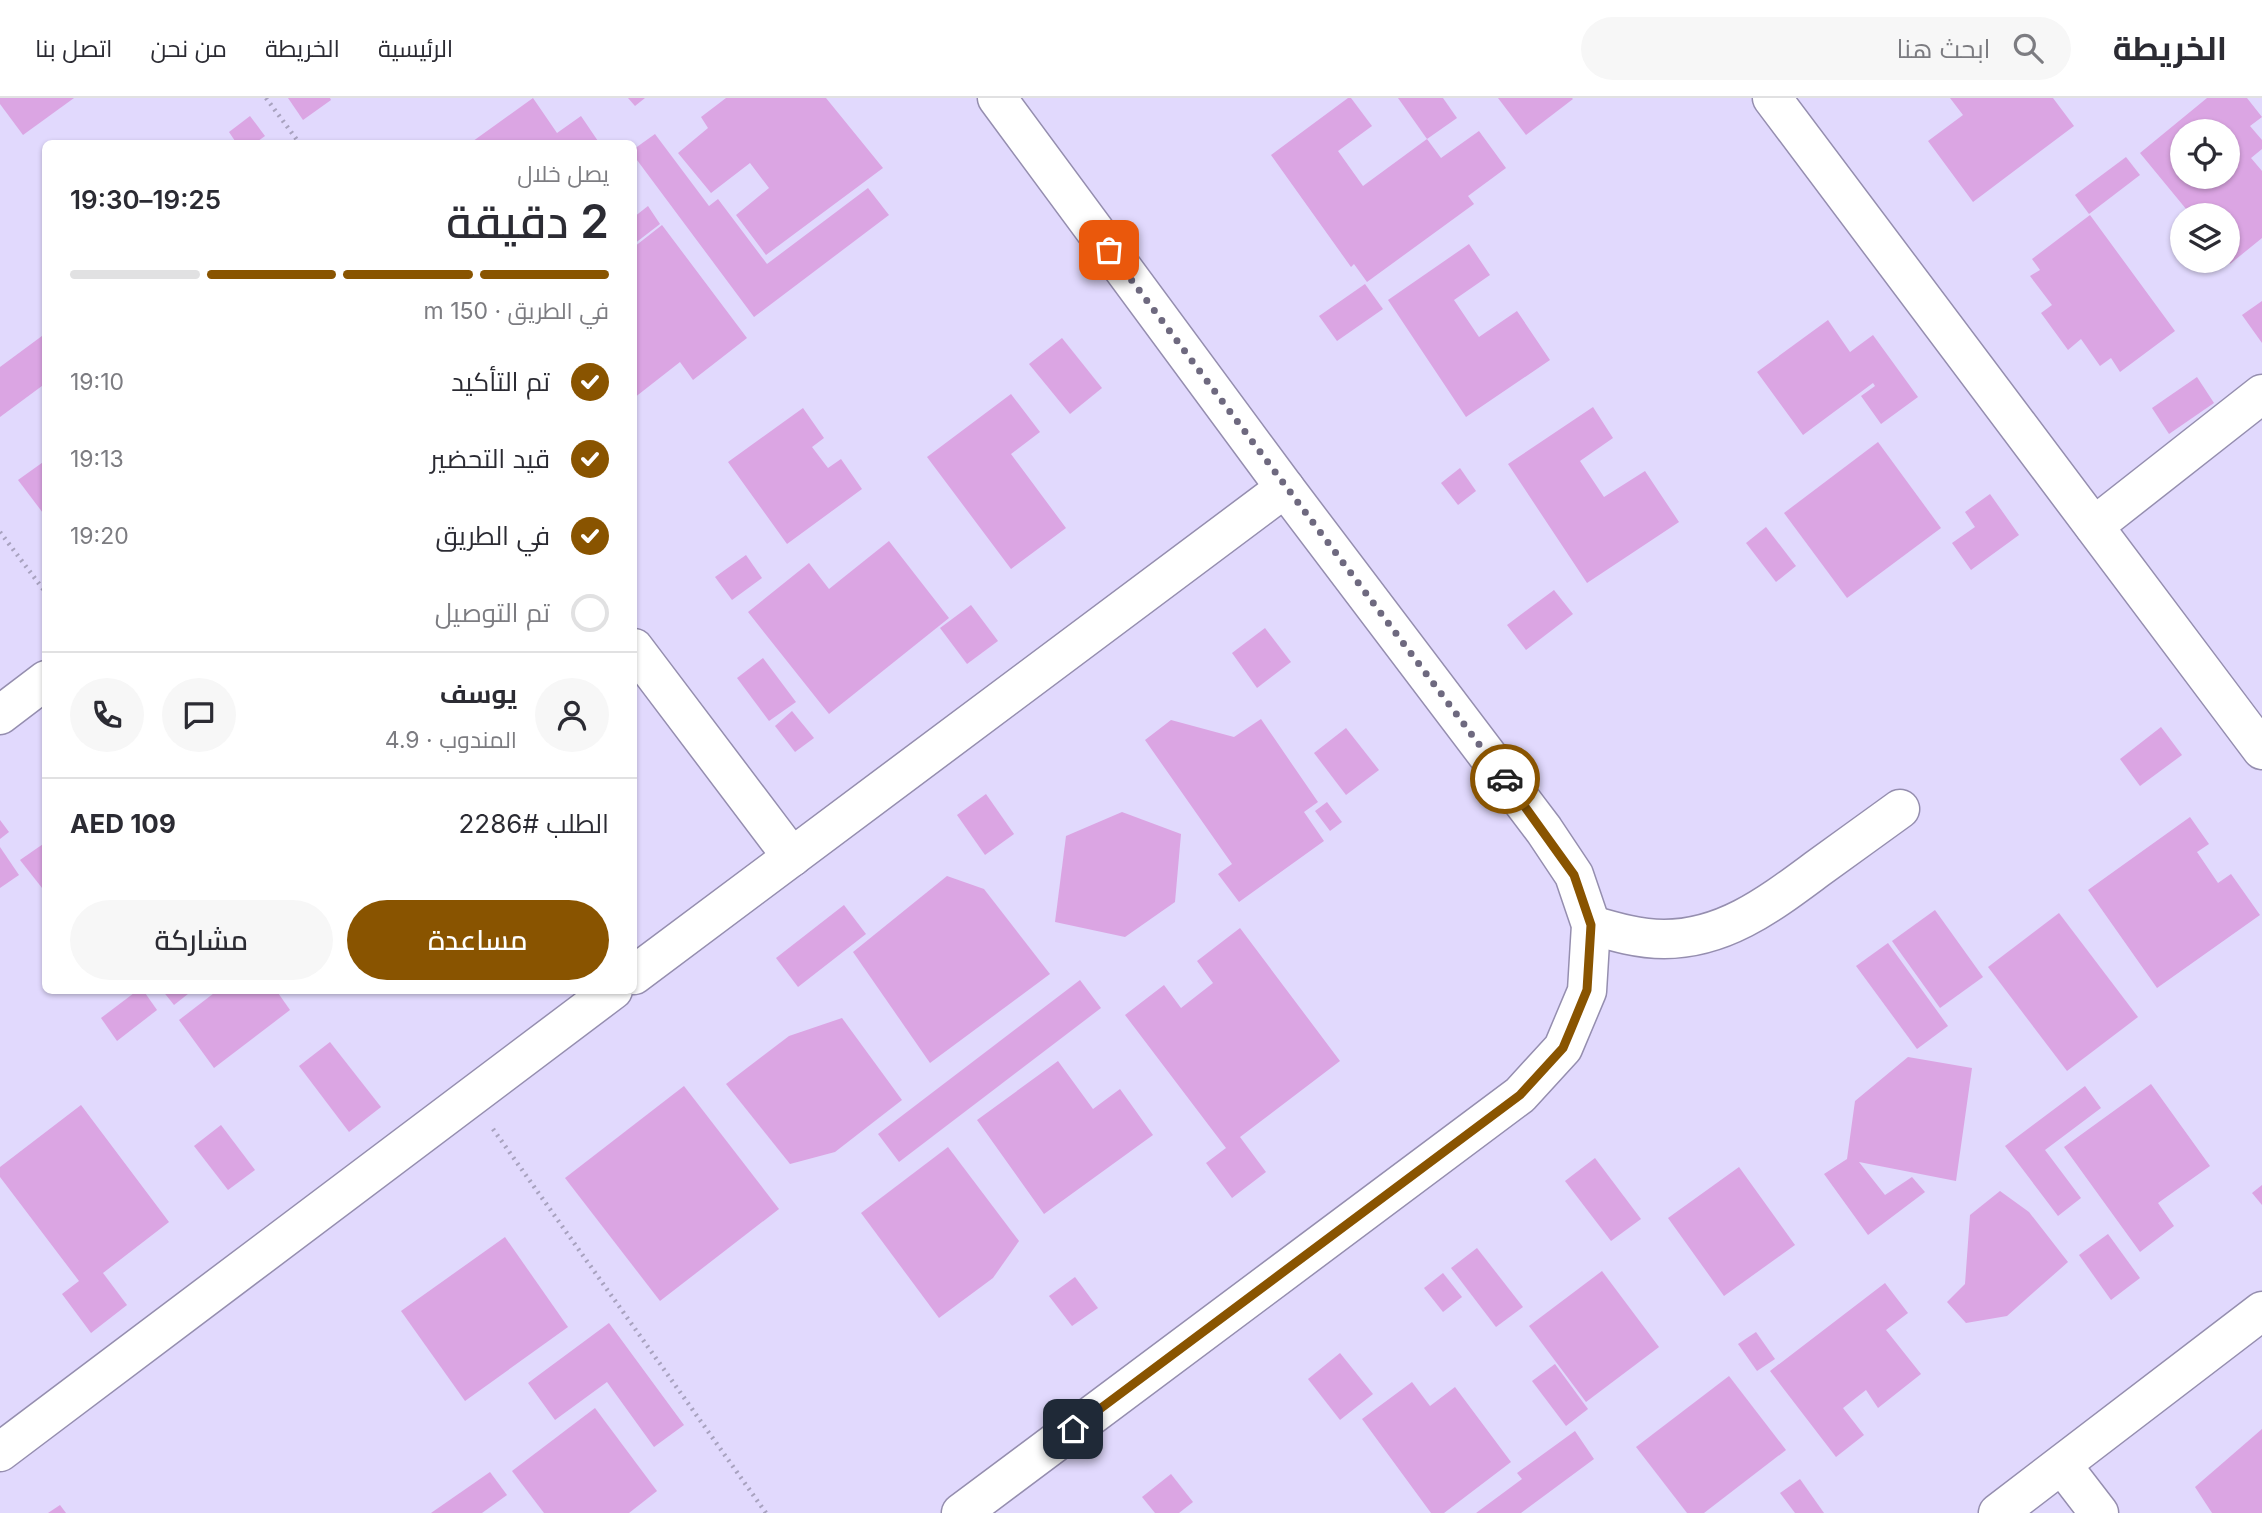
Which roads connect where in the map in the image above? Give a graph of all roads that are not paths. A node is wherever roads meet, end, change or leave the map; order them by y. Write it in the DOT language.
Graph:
graph roads {
  1 [pos="998,98"];
  2 [pos="1772,98"];
  3 [pos="2262,394"];
  4 [pos="1285,488"];
  5 [pos="2094,526"];
  6 [pos="637,652"];
  7 [pos="42,683"];
  8 [pos="0,715"];
  9 [pos="2262,750"];
  10 [pos="1900,809"];
  11 [pos="792,858"];
  12 [pos="1591,925"];
  13 [pos="637,973"];
  14 [pos="608,994"];
  15 [pos="2262,1311"];
  16 [pos="0,1452"];
  17 [pos="2062,1465"];
  18 [pos="961,1513"];
  19 [pos="1998,1513"];
  20 [pos="2099,1513"];
  1 -- 4 [label="street"];
  2 -- 5 [label="street"];
  3 -- 5 [label="street"];
  4 -- 11 [label="street"];
  4 -- 12 [label="street"];
  5 -- 9 [label="street"];
  6 -- 11 [label="street"];
  7 -- 8 [label="street"];
  10 -- 12 [label="street"];
  11 -- 13 [label="street"];
  12 -- 18 [label="street"];
  14 -- 16 [label="street"];
  15 -- 17 [label="street"];
  17 -- 19 [label="street"];
  17 -- 20 [label="street"];
}
